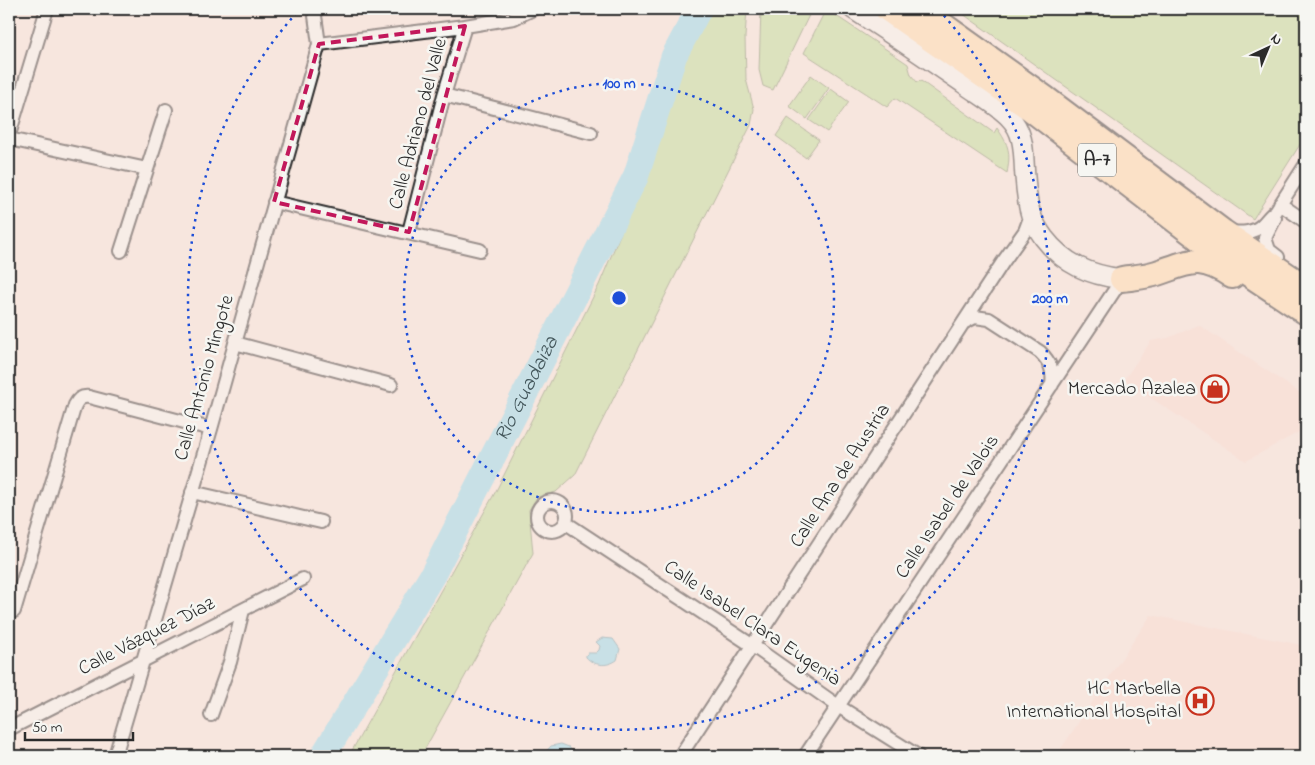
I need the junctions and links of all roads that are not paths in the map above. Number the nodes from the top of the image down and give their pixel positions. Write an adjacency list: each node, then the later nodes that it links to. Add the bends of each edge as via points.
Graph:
1 (47, 9): 12 (street)
2 (314, 9): 8 (street, Calle Antonio Mingote)
3 (533, 9): 7 (street, via 514,18)
4 (853, 9): 17 (street, via 1009,117 1019,132 1024,149 1024,176)
5 (887, 9): 26 (highway, A-7, via 1031,109 1222,256)
6 (920, 9): 20 (highway, A-7)
7 (465, 26): 8 (street); 9 (street, Calle Adriano del Valle)
8 (319, 44): 15 (street, Calle Antonio Mingote)
9 (444, 95): 11 (street); 19 (street, Calle Adriano del Valle)
10 (166, 110): 14 (street)
11 (591, 133)
12 (9, 137): 14 (street)
13 (1306, 164): 16 (street)
14 (147, 169): 22 (street)
15 (274, 202): 19 (street); 28 (street, Calle Antonio Mingote)
16 (1278, 208): 18 (street); 20 (street, via 1251,232); 23 (street, via 1265,238 1268,250)
17 (1031, 215): 24 (street, via 1046,240 1070,263 1096,275); 27 (street, Calle Ana de Austria, via 1025,231)
18 (1306, 222)
19 (409, 232): 21 (street)
20 (1223, 232): 25 (highway, A-7)
21 (480, 250)
22 (122, 252)
23 (1306, 276)
24 (1122, 279): 26 (highway, via 1198,261 1226,272 1276,305); 29 (street, Calle Isabel de Valois)
25 (1306, 288)
26 (1306, 313)
27 (963, 323): 29 (street, via 975,317 989,319 1040,352 1051,366); 38 (street, Calle Ana de Austria)
28 (235, 343): 30 (street); 31 (street, Calle Antonio Mingote)
29 (1052, 384): 40 (street, Calle Isabel de Valois)
30 (391, 385)
31 (211, 429): 32 (street, Calle Antonio Mingote); 37 (street, via 89,397 79,399)
32 (192, 492): 33 (street); 39 (street, Calle Antonio Mingote)
33 (321, 522)
34 (566, 523): 38 (street, Calle Isabel Clara Eugenia)
35 (303, 579): 36 (street, Calle Vázquez Díaz)
36 (243, 610): 39 (street, Calle Vázquez Díaz); 41 (street, via 230,662)
37 (14, 611)
38 (753, 646): 40 (street, Calle Isabel Clara Eugenia); 44 (street, Calle Ana de Austria)
39 (145, 659): 42 (street, Calle Vázquez Díaz); 43 (street, Calle Antonio Mingote)
40 (838, 706): 45 (street, Calle Isabel de Valois); 46 (street, Calle Isabel Clara Eugenia)
41 (211, 715)
42 (9, 729)
43 (116, 756)
44 (680, 756)
45 (805, 756)
46 (918, 756)

